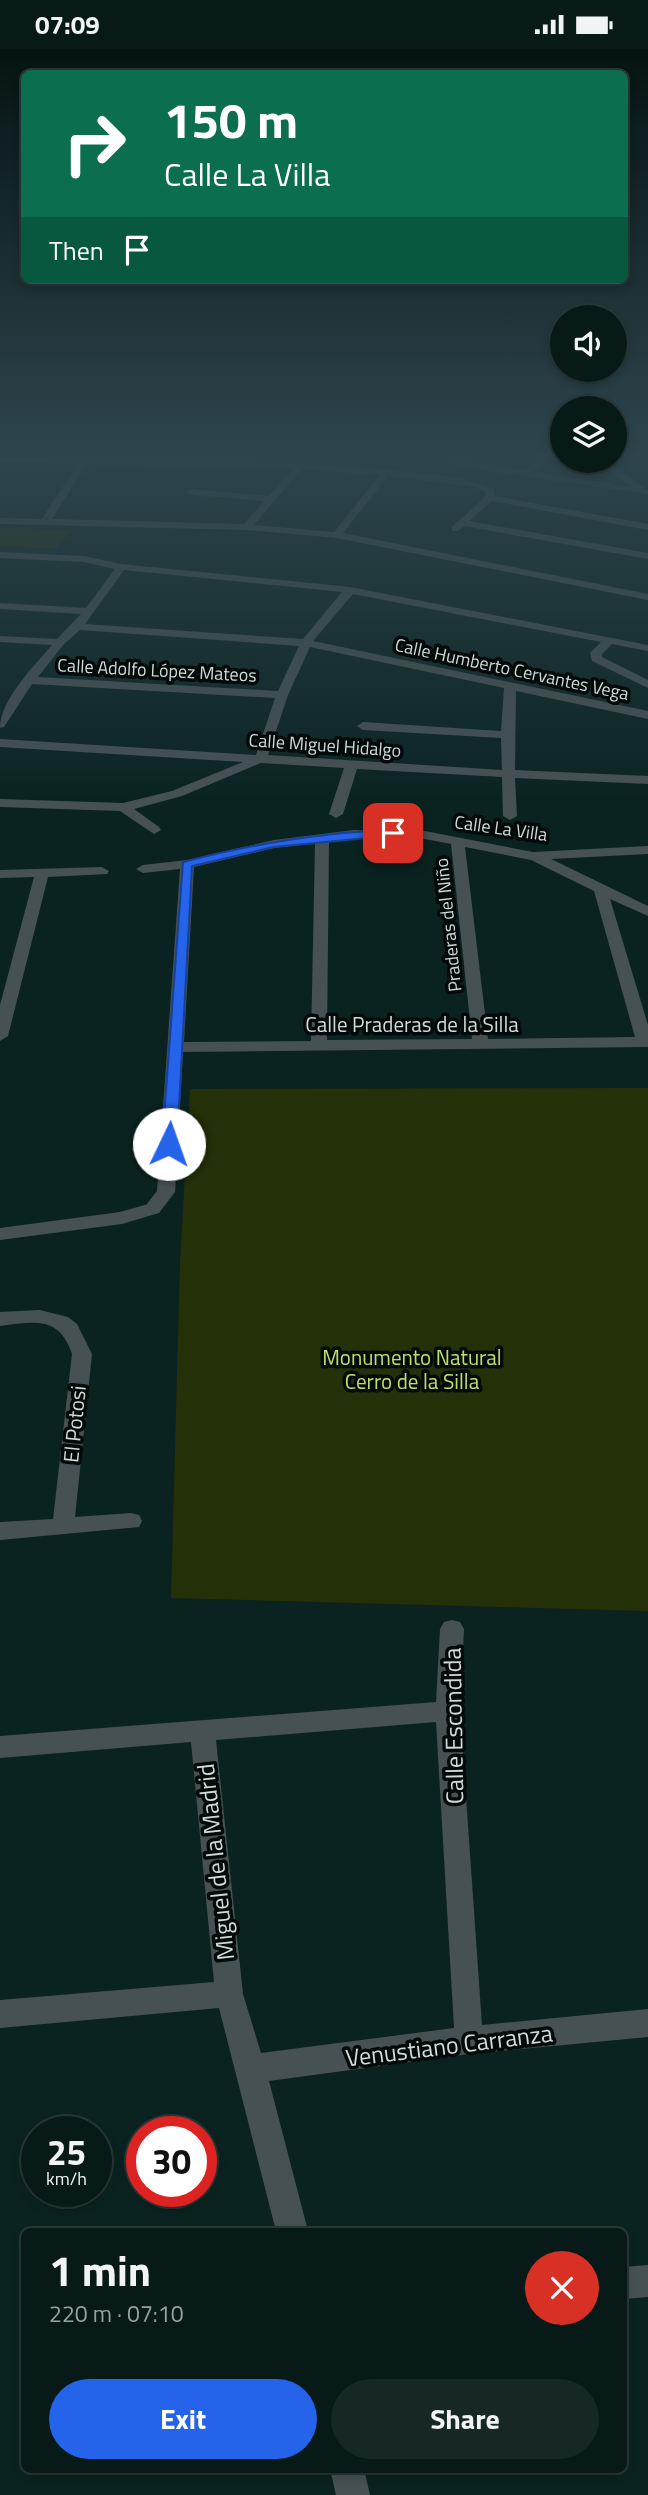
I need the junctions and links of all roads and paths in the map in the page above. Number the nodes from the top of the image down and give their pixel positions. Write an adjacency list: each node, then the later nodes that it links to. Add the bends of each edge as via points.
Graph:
1 (118, 571): 7 (street)
2 (162, 571): 4 (street)
3 (518, 571): 5 (street)
4 (350, 590): 10 (street); 12 (street)
5 (648, 597)
6 (0, 606): 7 (street)
7 (87, 611): 8 (street)
8 (77, 627): 11 (street); 12 (street, Calle Humberto Cervantes Vega)
9 (0, 639): 11 (street)
10 (610, 640): 13 (street); 15 (street, via 596,653 596,659)
11 (60, 642): 14 (street)
12 (306, 643): 16 (street, Calle Humberto Cervantes Vega); 17 (street)
13 (648, 648)
14 (29, 680): 17 (street, Calle Adolfo López Mateos); 19 (street)
15 (648, 684)
16 (510, 686): 18 (street, Calle Humberto Cervantes Vega); 21 (street)
17 (282, 695): 23 (street)
18 (648, 715)
19 (0, 723)
20 (363, 726): 21 (street)
21 (507, 734): 25 (street)
22 (0, 743): 23 (street, Calle Miguel Hidalgo)
23 (261, 758): 24 (street, Calle Miguel Hidalgo); 28 (street, via 188,792)
24 (352, 764): 25 (street, Calle Miguel Hidalgo); 29 (street)
25 (510, 774): 26 (street, Calle Miguel Hidalgo); 30 (street)
26 (648, 780)
27 (0, 803): 28 (street)
28 (123, 807): 31 (street)
29 (336, 814)
30 (510, 816)
31 (153, 830)
32 (321, 838): 33 (street, Calle La Villa, via 393,833); 36 (street, Calle La Villa); 45 (street)
33 (458, 843): 35 (street, Calle La Villa); 46 (street, Praderas del Niño)
34 (648, 850): 35 (street, Calle La Villa)
35 (533, 856): 41 (street)
36 (187, 864): 37 (street, Calle La Villa); 47 (street)
37 (143, 869)
38 (102, 871): 39 (street)
39 (42, 873): 40 (street); 43 (street)
40 (0, 874)
41 (600, 888): 42 (street); 44 (street)
42 (648, 912)
43 (0, 1036)
44 (647, 1042): 46 (street, Calle Praderas de la Silla)
45 (319, 1045): 46 (street, Calle Praderas de la Silla); 47 (street, Calle Praderas de la Silla)
46 (481, 1045)
47 (175, 1047): 48 (street, via 166,1192 152,1209 122,1218)
48 (0, 1234)
49 (0, 1319): 51 (street, El Potosi, via 52,1318 78,1338 82,1354)
50 (131, 1521): 51 (street)
51 (63, 1526): 52 (street)
52 (0, 1531)
53 (452, 1629): 54 (street, Calle Escondida)
54 (448, 1711): 55 (street); 60 (street, Calle Escondida)
55 (202, 1729): 56 (street); 57 (street, Miguel de la Madrid)
56 (0, 1747)
57 (229, 1994): 58 (street); 61 (street, Miguel de la Madrid)
58 (0, 2014)
59 (648, 2023): 60 (street, Venustiano Carranza)
60 (469, 2040): 61 (street, Venustiano Carranza)
61 (251, 2069): 62 (street, Miguel de la Madrid)
62 (291, 2228)
63 (648, 2281): 64 (street)
64 (627, 2283)
65 (348, 2473): 66 (street)
66 (353, 2495)

